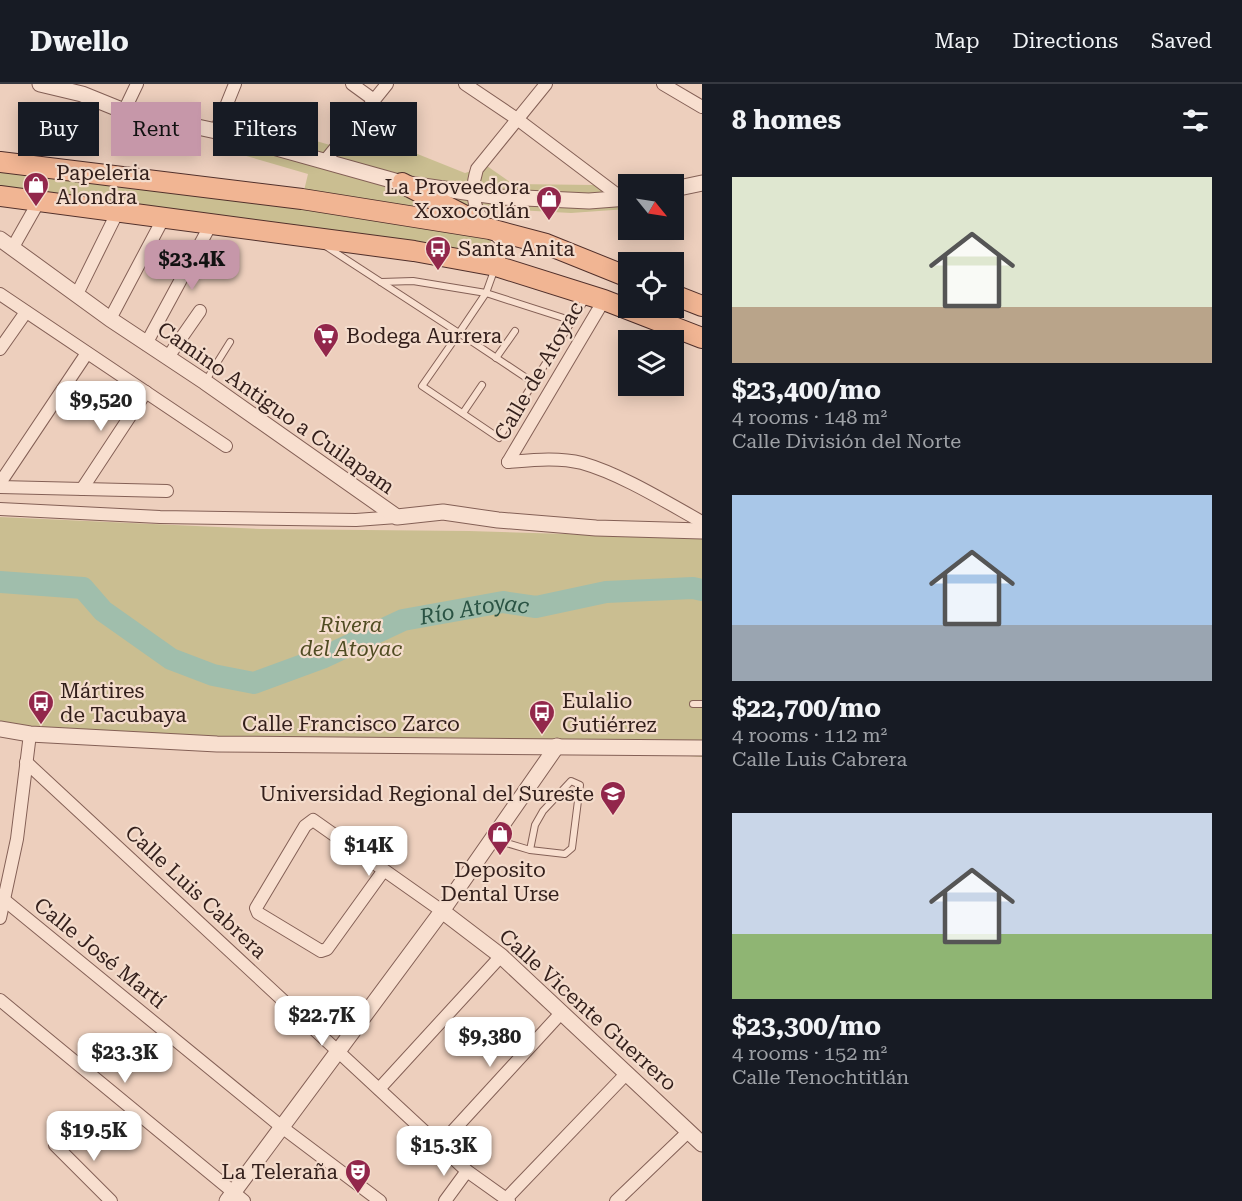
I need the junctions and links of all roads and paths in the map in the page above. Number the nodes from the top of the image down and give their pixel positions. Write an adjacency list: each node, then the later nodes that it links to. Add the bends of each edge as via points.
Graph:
1 (40, 84): 9 (street)
2 (137, 84): 11 (street)
3 (352, 84): 10 (street)
4 (387, 84): 10 (street)
5 (465, 84): 15 (street)
6 (546, 84): 15 (street)
7 (663, 84): 14 (street)
8 (233, 85): 12 (street)
9 (83, 89): 13 (street)
10 (374, 100): 17 (street)
11 (128, 102)
12 (227, 102)
13 (111, 104)
14 (702, 107)
15 (517, 119): 22 (street, via 477,169); 23 (street)
16 (310, 156): 17 (street)
17 (325, 160): 19 (street)
18 (0, 162): 30 (main road, via 281,197)
19 (402, 183): 22 (street); 30 (main road)
20 (702, 183): 21 (street)
21 (684, 187)
22 (473, 193): 25 (street); 30 (street, via 475,208)
23 (618, 193)
24 (0, 196): 26 (main road)
25 (618, 199)
26 (39, 201): 27 (main road); 32 (street)
27 (117, 213): 28 (main road); 38 (street)
28 (163, 219): 29 (main road); 44 (street)
29 (211, 224): 31 (main road); 50 (street)
30 (490, 229): 33 (street, via 503,246); 34 (main road, via 546,244)
31 (311, 237): 33 (main road); 35 (lane)
32 (7, 243): 38 (street, Camino Antiguo a Cuilapam)
33 (496, 266): 36 (lane); 39 (main road)
34 (618, 273)
35 (381, 282): 36 (lane, via 413,281); 47 (lane)
36 (486, 292): 45 (lane); 47 (lane)
37 (0, 294): 43 (street)
38 (77, 294): 44 (street, Camino Antiguo a Cuilapam)
39 (596, 298): 45 (lane); 48 (main road); 66 (street, Calle de Atoyac, via 508,462 580,463 606,472)
40 (684, 299): 41 (main road)
41 (702, 306)
42 (200, 311): 53 (street)
43 (26, 312): 51 (street); 52 (street)
44 (110, 319): 50 (street, Camino Antiguo a Cuilapam)
45 (573, 321): 56 (lane)
46 (515, 331): 54 (lane)
47 (459, 333): 54 (lane); 59 (lane, via 422,386)
48 (702, 338)
49 (230, 342): 55 (lane)
50 (146, 344): 53 (street, Camino Antiguo a Cuilapam)
51 (0, 349)
52 (87, 353): 58 (street); 61 (street)
53 (168, 357): 55 (street, Camino Antiguo a Cuilapam)
54 (496, 358): 56 (lane)
55 (205, 382): 65 (street, Camino Antiguo a Cuilapam)
56 (534, 383): 59 (lane, via 499,438)
57 (482, 385): 59 (lane)
58 (146, 392): 60 (street); 62 (street)
59 (463, 413)
60 (226, 446)
61 (0, 485): 62 (street)
62 (82, 489): 63 (street)
63 (167, 491)
64 (0, 509): 65 (street, via 160,517)
65 (397, 517): 67 (street, Camino Antiguo a Cuilapam, via 443,512 585,527)
66 (702, 522)
67 (702, 531)
68 (693, 704): 69 (lane)
69 (702, 704)
70 (0, 729): 71 (street, Calle Francisco Zarco)
71 (30, 734): 72 (street, Calle Francisco Zarco, via 217,744); 74 (street)
72 (557, 746): 73 (street, Calle Francisco Zarco); 75 (street)
73 (702, 748)
74 (26, 762): 78 (street, via 17,839); 85 (street, Calle Luis Cabrera)
75 (492, 838): 76 (lane); 80 (street)
76 (530, 850): 76 (lane, via 565,854 572,848 580,784 571,781 543,811 535,825)
77 (384, 870): 77 (street, via 327,949 321,951 258,913 256,908 305,826 313,820); 80 (street)
78 (3, 884): 79 (street)
79 (3, 899): 81 (street); 88 (street, Calle José Martí)
80 (442, 911): 82 (street, Calle Vicente Guerrero); 85 (street)
81 (0, 918)
82 (501, 956): 84 (street, Calle Vicente Guerrero); 87 (street)
83 (0, 1000): 94 (street)
84 (562, 1011): 86 (street, Calle Vicente Guerrero); 92 (street)
85 (339, 1051): 87 (street, Calle Luis Cabrera); 88 (street)
86 (627, 1073): 89 (street, Calle Vicente Guerrero); 95 (street)
87 (379, 1089): 92 (street, Calle Luis Cabrera)
88 (283, 1128): 94 (street); 97 (street, Calle José Martí)
89 (688, 1132): 90 (street, Calle Vicente Guerrero); 99 (street)
90 (702, 1144)
91 (55, 1145): 96 (street)
92 (440, 1145): 93 (street, Calle Luis Cabrera)
93 (468, 1171): 95 (street, Calle Luis Cabrera); 98 (street)
94 (234, 1198)
95 (508, 1200)
96 (111, 1201)
97 (380, 1201)
98 (445, 1201)
99 (616, 1201)

